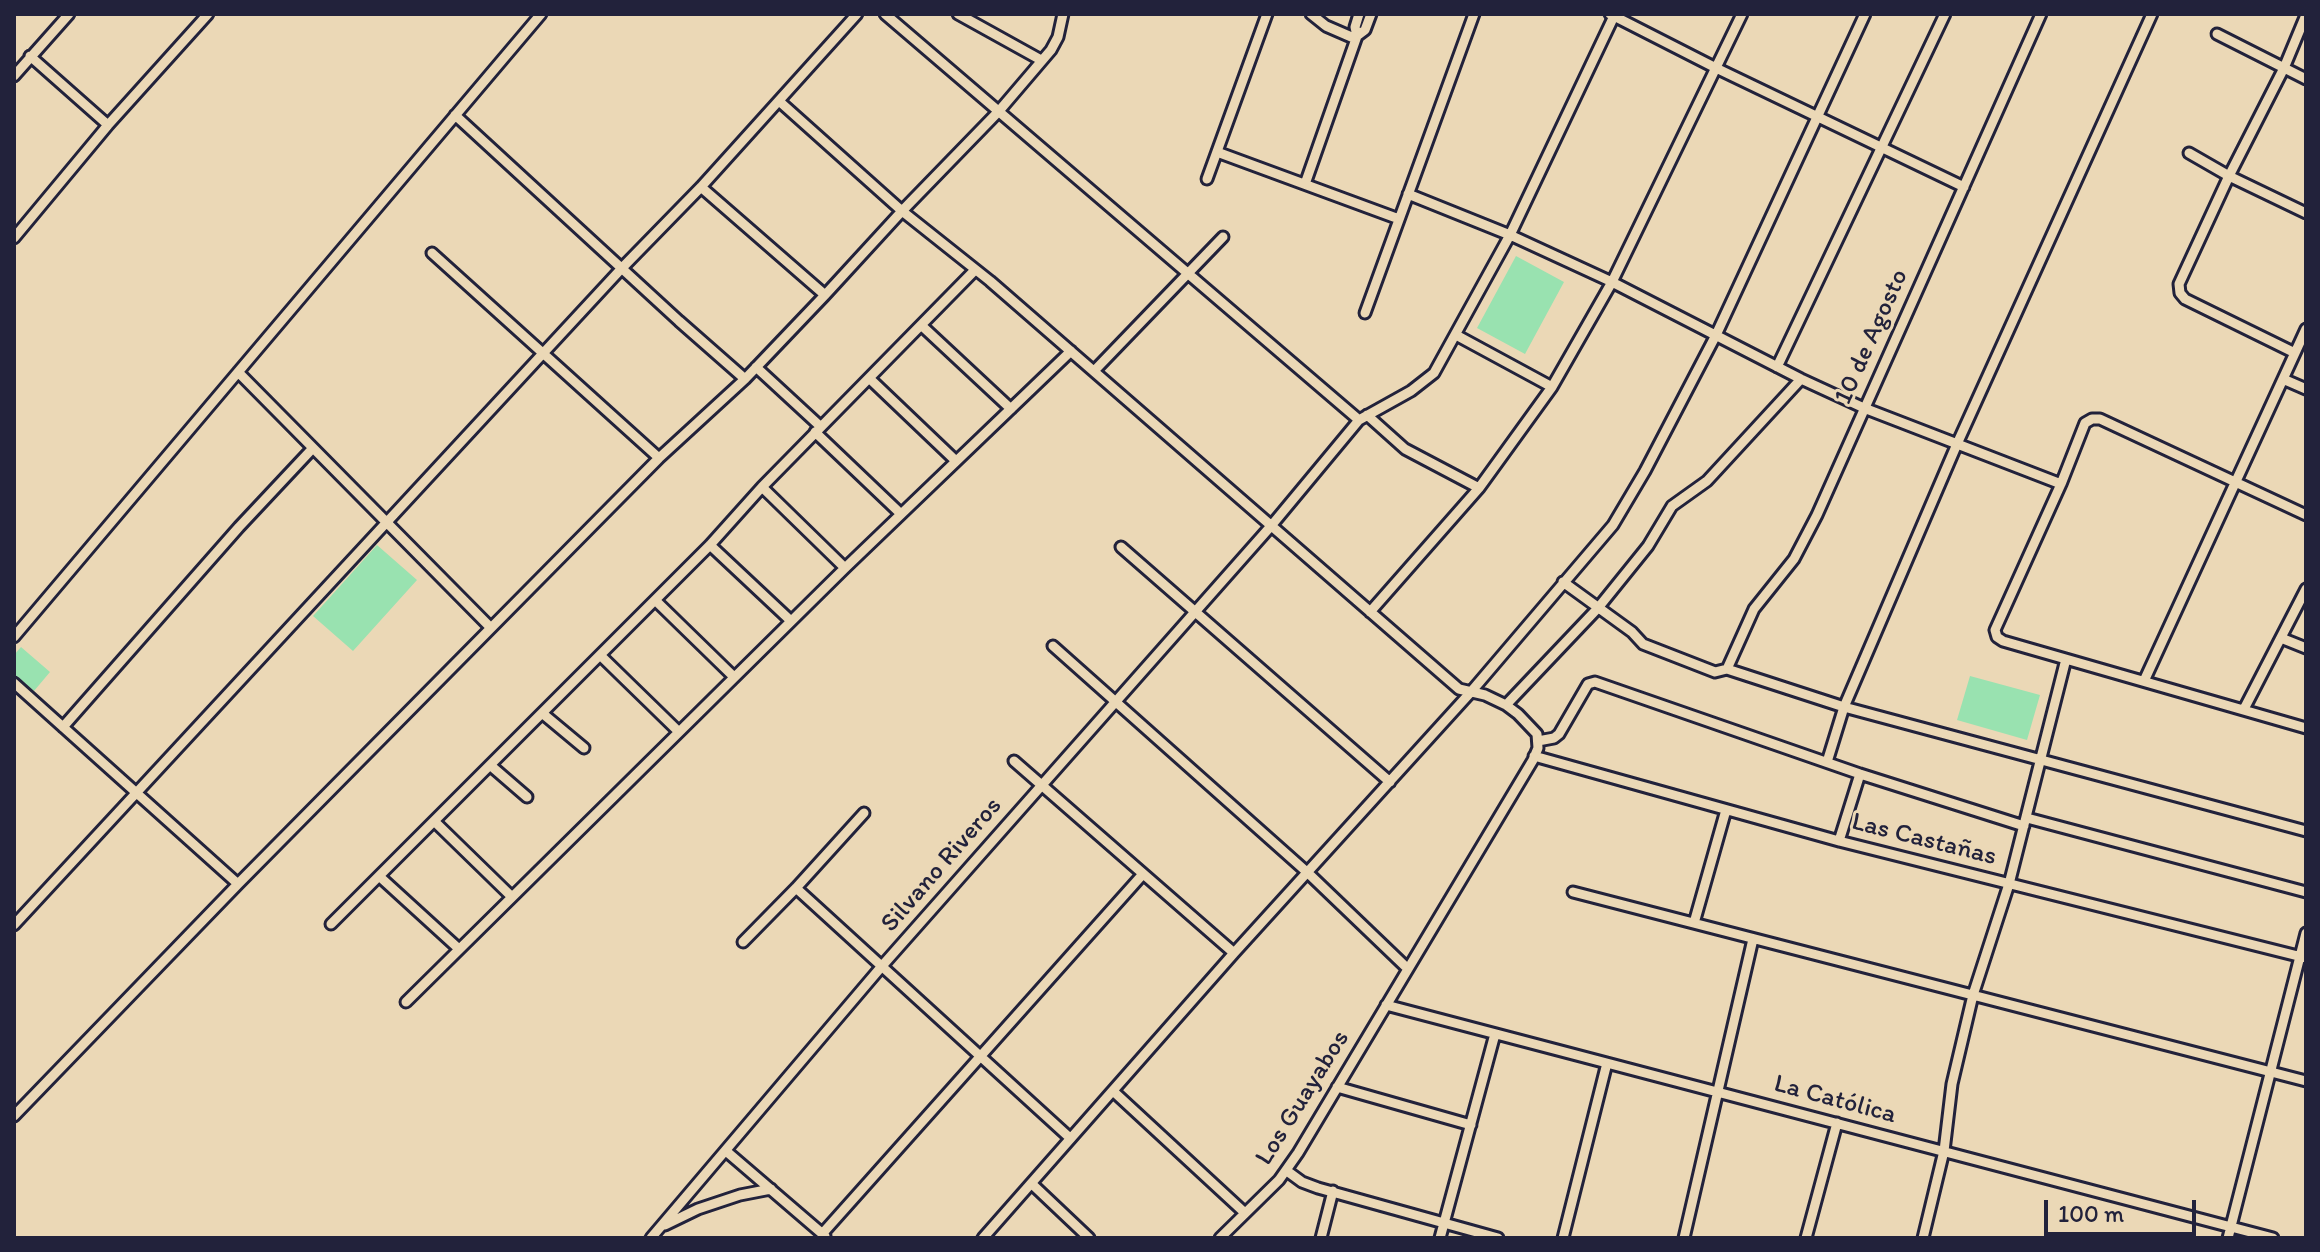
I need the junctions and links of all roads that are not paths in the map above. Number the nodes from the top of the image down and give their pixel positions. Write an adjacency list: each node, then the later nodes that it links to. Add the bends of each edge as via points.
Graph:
1 (69, 14): 22 (street)
2 (208, 14): 32 (street)
3 (541, 14): 30 (street)
4 (885, 14): 29 (street)
5 (958, 14): 23 (street)
6 (1063, 14): 23 (street, via 1058,37)
7 (1267, 14): 34 (street)
8 (1311, 14): 21 (street)
9 (1359, 14): 21 (street)
10 (1371, 14): 21 (street)
11 (1474, 14): 41 (street)
12 (1742, 14): 24 (street)
13 (1865, 14): 31 (street)
14 (1945, 14): 33 (street)
15 (2041, 14): 40 (street, 10 de Agosto)
16 (2152, 14): 76 (street)
17 (855, 15): 28 (street)
18 (1613, 15): 24 (street); 45 (street)
19 (2306, 15): 25 (street)
20 (2217, 34): 25 (street)
21 (1356, 37): 38 (street)
22 (30, 56): 26 (street); 32 (street)
23 (1041, 60): 29 (street)
24 (1716, 68): 31 (street); 52 (street)
25 (2284, 68): 27 (street); 36 (street)
26 (14, 76)
27 (2306, 79)
28 (779, 101): 39 (street); 42 (street)
29 (999, 111): 42 (street); 51 (street)
30 (455, 115): 49 (street); 65 (street)
31 (1818, 117): 33 (street); 58 (street)
32 (108, 125): 47 (street)
33 (1883, 147): 40 (street); 63 (street)
34 (1217, 152): 37 (street); 38 (street)
35 (2189, 153): 36 (street)
36 (2229, 176): 43 (street); 60 (street, via 2179,284 2180,293)
37 (1207, 179)
38 (1305, 184): 44 (street)
39 (701, 187): 49 (street); 53 (street)
40 (1964, 187): 72 (street, 10 de Agosto)
41 (1408, 194): 44 (street); 45 (street)
42 (902, 211): 50 (street); 53 (street)
43 (2306, 213)
44 (1399, 219): 54 (street)
45 (1510, 235): 52 (street); 57 (street)
46 (1223, 237): 51 (street)
47 (14, 238)
48 (432, 253): 61 (street)
49 (622, 268): 61 (street); 67 (street)
50 (975, 270): 55 (street); 59 (street)
51 (1187, 273): 64 (street); 74 (street)
52 (1612, 282): 58 (street); 70 (street)
53 (825, 295): 62 (street)
54 (1365, 313)
55 (921, 325): 66 (street); 73 (street)
56 (2306, 329): 60 (street)
57 (1456, 335): 70 (street); 74 (street, via 1434,373)
58 (1716, 335): 63 (street); 91 (street, via 1625,506)
59 (1071, 351): 64 (street); 73 (street)
60 (2295, 353): 69 (street)
61 (542, 354): 78 (street); 86 (street)
62 (756, 367): 67 (street); 75 (street)
63 (1777, 367): 68 (street)
64 (1094, 371): 87 (street)
65 (238, 372): 77 (street); 99 (street)
66 (869, 378): 75 (street); 79 (street)
67 (745, 379): 78 (street)
68 (1801, 379): 72 (street); 94 (street, via 1707,481 1672,506 1648,546)
69 (2283, 379): 71 (street); 80 (street)
70 (1552, 387): 83 (street)
71 (2306, 389)
72 (1864, 408): 76 (street); 105 (street, 10 de Agosto, via 1807,537 1754,609)
73 (1011, 409): 79 (street)
74 (1363, 418): 83 (street, via 1405,449); 87 (street, Silvano Riveros)
75 (818, 429): 82 (street); 84 (street)
76 (1957, 444): 81 (street); 112 (street)
77 (313, 448): 86 (street); 115 (street)
78 (659, 458): 98 (street)
79 (956, 461): 84 (street)
80 (2235, 483): 81 (street, via 2092,419 2085,423); 85 (street); 107 (street)
81 (2061, 484): 104 (street, via 1995,630 2003,641)
82 (762, 487): 88 (street); 90 (street)
83 (1479, 488): 96 (street)
84 (901, 514): 90 (street)
85 (2306, 515)
86 (386, 522): 98 (street); 128 (street)
87 (1271, 526): 95 (street, Silvano Riveros); 96 (street)
88 (710, 545): 93 (street); 97 (street)
89 (1121, 547): 95 (street)
90 (845, 568): 97 (street)
91 (1563, 582): 94 (street); 109 (street)
92 (2306, 589): 100 (street)
93 (655, 600): 103 (street); 106 (street)
94 (1598, 608): 105 (street, via 1643,644 1715,672); 111 (street)
95 (1194, 611): 110 (street, Silvano Riveros); 126 (street)
96 (1370, 612): 109 (street)
97 (791, 621): 106 (street)
98 (491, 628): 139 (street)
99 (14, 637)
100 (2281, 638): 102 (street); 113 (street)
101 (1053, 646): 110 (street)
102 (2306, 648)
103 (600, 655): 114 (street); 117 (street)
104 (2066, 659): 107 (street); 121 (street)
105 (1727, 669): 112 (street)
106 (734, 677): 117 (street)
107 (2144, 681): 113 (street)
108 (14, 683): 115 (street)
109 (1470, 693): 111 (street); 126 (street)
110 (1115, 702): 127 (street, Silvano Riveros); 136 (street)
111 (1506, 705): 118 (street)
112 (1844, 707): 121 (street); 123 (street)
113 (2244, 709): 116 (street)
114 (542, 713): 119 (street); 124 (street)
115 (63, 727): 128 (street)
116 (2306, 728)
117 (679, 732): 144 (street)
118 (1538, 741): 120 (street, Los Guayabos); 123 (street, via 1559,734 1588,684 1595,682)
119 (584, 748)
120 (1534, 756): 130 (street, Las Castañas); 155 (street, Los Guayabos)
121 (2041, 759): 133 (street); 134 (street)
122 (1014, 761): 127 (street)
123 (1827, 762): 125 (street)
124 (490, 765): 129 (street); 132 (street)
125 (1860, 774): 133 (street); 135 (street)
126 (1390, 782): 136 (street)
127 (1041, 786): 137 (street); 154 (street, Silvano Riveros)
128 (137, 792): 139 (street); 147 (street)
129 (527, 797)
130 (1726, 810): 135 (street, Las Castañas); 145 (street)
131 (864, 813): 141 (street)
132 (434, 821): 138 (street); 144 (street)
133 (2025, 822): 140 (street); 143 (street)
134 (2306, 831)
135 (1839, 841): 140 (street, Las Castañas)
136 (1308, 873): 152 (street); 155 (street)
137 (1143, 874): 152 (street); 160 (street)
138 (379, 876): 146 (street); 151 (street)
139 (238, 884): 167 (street)
140 (2009, 884): 153 (street, Las Castañas); 156 (street)
141 (796, 888): 150 (street); 154 (street)
142 (1573, 892): 145 (street)
143 (2306, 892)
144 (512, 897): 151 (street)
145 (1694, 923): 149 (street)
146 (331, 924)
147 (14, 925)
148 (2306, 933): 153 (street)
149 (1753, 939): 156 (street); 166 (street)
150 (743, 942)
151 (459, 949): 157 (street)
152 (1234, 953): 165 (street)
153 (2303, 957): 162 (street)
154 (882, 966): 160 (street); 171 (street, Silvano Riveros)
155 (1407, 968): 158 (street, Los Guayabos)
156 (1973, 995): 162 (street); 172 (street, via 1952,1084)
157 (406, 1002)
158 (1386, 1005): 159 (street, La Católica); 164 (street, Los Guayabos)
159 (1495, 1034): 161 (street, La Católica); 169 (street)
160 (981, 1055): 170 (street); 181 (street)
161 (1607, 1063): 166 (street, La Católica); 189 (street)
162 (2270, 1072): 163 (street); 180 (street)
163 (2306, 1081)
164 (1337, 1087): 169 (street); 173 (street, Los Guayabos)
165 (1113, 1091): 170 (street); 177 (street)
166 (1718, 1092): 168 (street, La Católica); 190 (street)
167 (14, 1116)
168 (1837, 1123): 172 (street, La Católica); 191 (street)
169 (1471, 1125): 178 (street)
170 (1070, 1138): 174 (street)
171 (726, 1151): 175 (street); 179 (street, Silvano Riveros)
172 (1944, 1151): 180 (street, La Católica); 192 (street)
173 (1287, 1171): 176 (street, via 1302,1182); 177 (street, Los Guayabos)
174 (1032, 1184): 183 (street); 184 (street)
175 (771, 1189): 179 (street, via 698,1209); 181 (street)
176 (1333, 1191): 178 (street); 186 (street)
177 (1245, 1213): 185 (street, Los Guayabos)
178 (1444, 1223): 187 (street); 188 (street)
179 (660, 1227): 182 (street, Silvano Riveros)
180 (2230, 1227): 193 (street); 194 (street, La Católica)
181 (825, 1236)
182 (653, 1237)
183 (983, 1238)
184 (1089, 1238)
185 (1220, 1238)
186 (1321, 1238)
187 (1440, 1238)
188 (1498, 1238)
189 (1563, 1238)
190 (1684, 1238)
191 (1806, 1238)
192 (1923, 1238)
193 (2228, 1238)
194 (2273, 1238)

